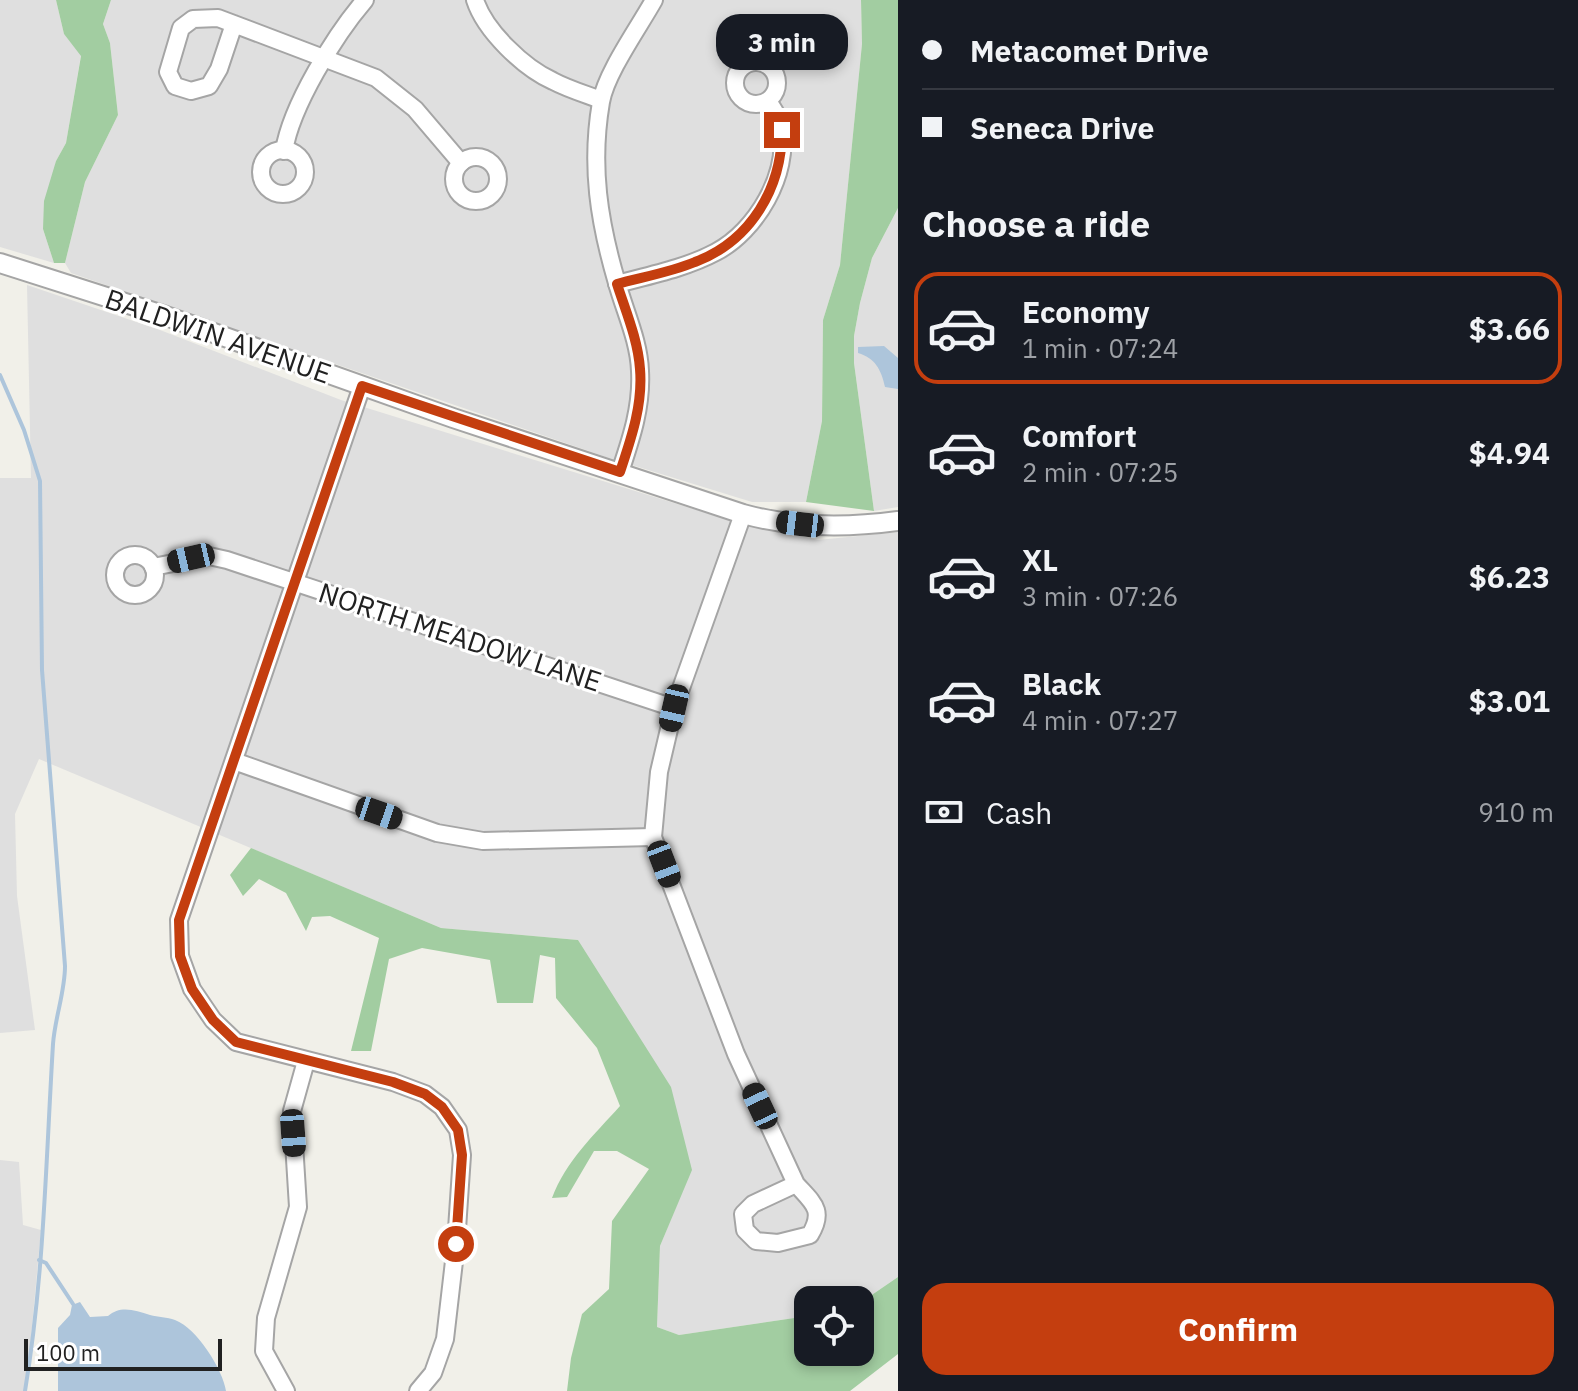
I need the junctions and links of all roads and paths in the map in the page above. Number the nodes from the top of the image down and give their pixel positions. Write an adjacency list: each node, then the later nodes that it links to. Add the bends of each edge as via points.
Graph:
1 (365, 0): 5 (street)
2 (475, 0): 6 (street, via 502,44 550,80)
3 (654, 0): 6 (street)
4 (234, 24): 4 (street, via 218,18 193,19 181,28 168,72 175,86 191,91 209,86); 5 (street)
5 (325, 57): 8 (street, via 288,129); 9 (street, via 376,78 415,109)
6 (601, 100): 11 (street, via 597,188)
7 (768, 101): 11 (street, via 778,116 782,148 770,193 741,235 696,262)
8 (284, 151)
9 (461, 163)
10 (0, 263): 12 (street, BALDWIN AVENUE)
11 (617, 284): 13 (street, via 640,369 635,426)
12 (362, 386): 13 (street, BALDWIN AVENUE); 17 (street)
13 (620, 472): 14 (street, BALDWIN AVENUE)
14 (743, 514): 15 (street, BALDWIN AVENUE, via 818,525); 18 (street)
15 (898, 521)
16 (153, 567): 17 (street, NORTH MEADOW LANE, via 209,556)
17 (295, 582): 18 (street, NORTH MEADOW LANE); 19 (street)
18 (674, 708): 20 (street, via 659,772)
19 (234, 761): 20 (street, via 452,836 533,842); 21 (street, via 179,920 180,956 199,999 236,1042)
20 (653, 837): 22 (street, via 736,1054)
21 (306, 1061): 23 (street, via 292,1111 298,1207 266,1318 264,1351); 24 (street, via 425,1094 458,1130 462,1155 445,1339 433,1373)
22 (796, 1184): 22 (street, via 743,1214 745,1230 756,1241 778,1243 810,1235 818,1222 817,1207)
23 (286, 1391)
24 (418, 1391)

